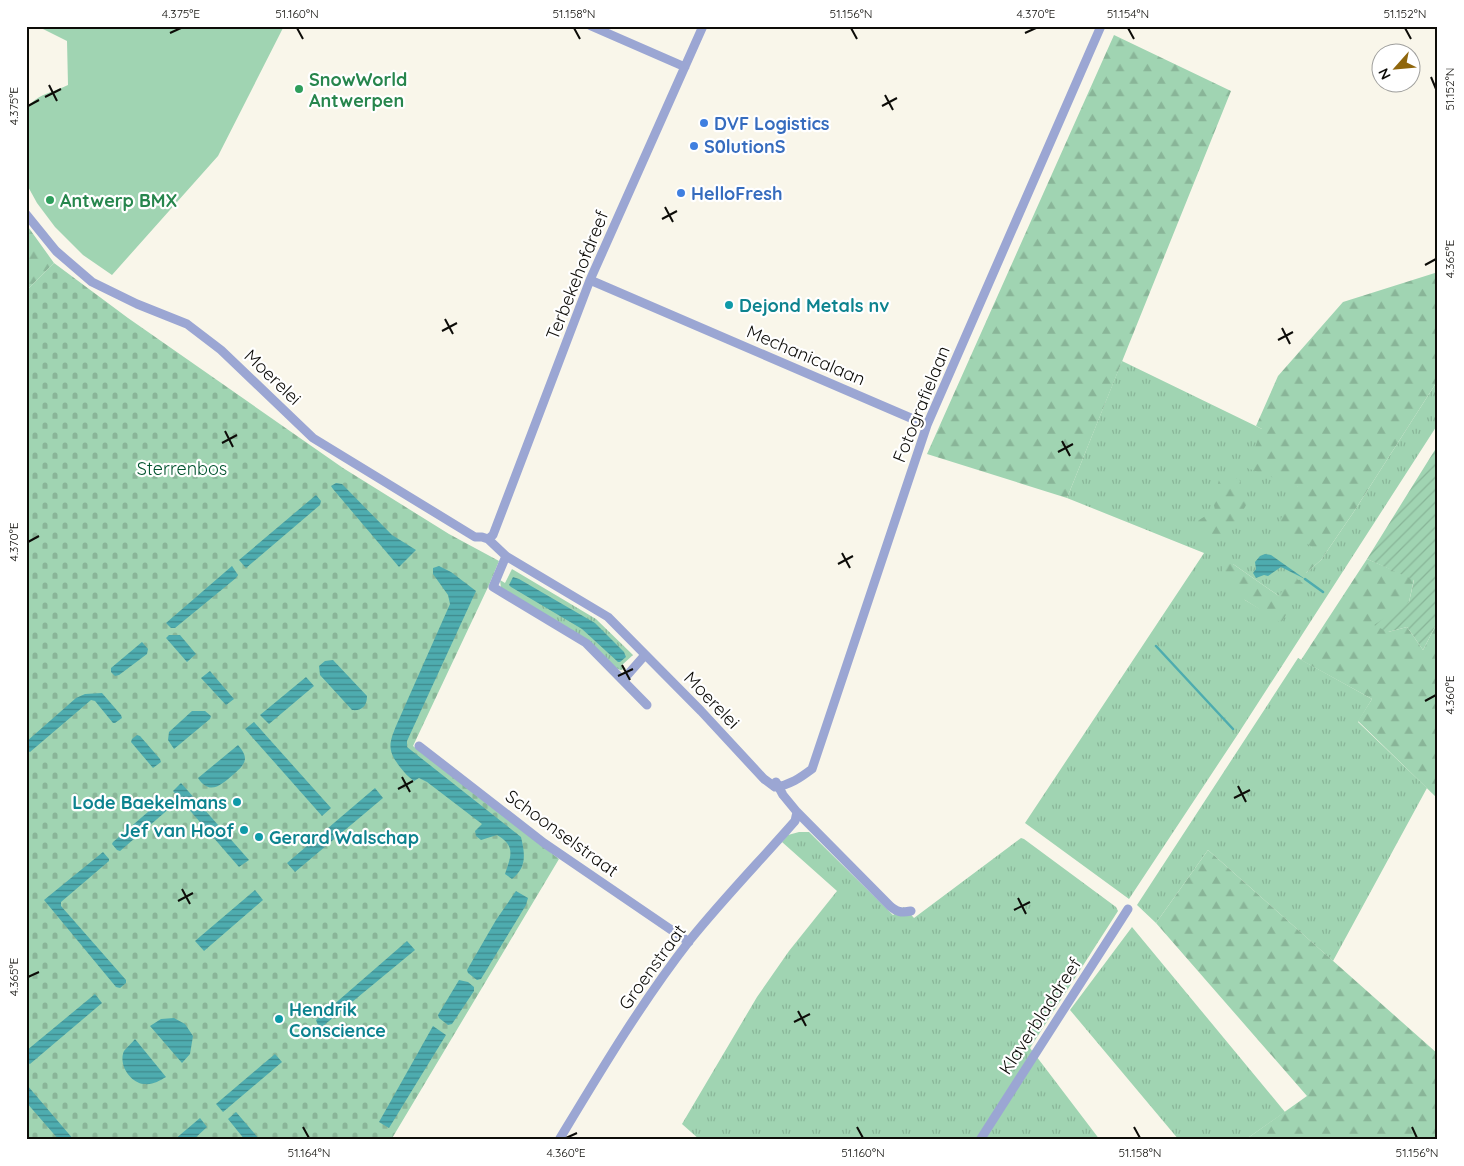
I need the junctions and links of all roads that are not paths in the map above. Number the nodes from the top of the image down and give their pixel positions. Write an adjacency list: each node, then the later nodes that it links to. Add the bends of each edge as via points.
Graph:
1 (591, 26): 4 (street)
2 (703, 26): 4 (street, Terbekehofdreef)
3 (1101, 26): 7 (street, Fotografielaan)
4 (685, 67): 6 (street, Terbekehofdreef)
5 (26, 214): 8 (street, Moerelei, via 56,250 92,282 187,324 221,350 313,438 475,537)
6 (590, 280): 7 (street, Mechanicalaan); 8 (street, Terbekehofdreef, via 493,535)
7 (927, 425): 14 (street, Fotografielaan, via 812,769 788,785)
8 (488, 539): 9 (street, Moerelei)
9 (506, 556): 10 (street, Moerelei, via 608,617); 11 (street, via 493,587 586,643)
10 (645, 655): 11 (street); 14 (street, Moerelei, via 769,784)
11 (623, 680): 12 (street)
12 (647, 706)
13 (419, 746): 18 (street, Schoonselstraat, via 544,843)
14 (780, 786): 15 (street, Moerelei)
15 (797, 812): 17 (street, Moerelei, via 896,911); 18 (street, Groenstraat, via 795,821)
16 (1128, 909): 20 (street, Klaverbladdreef)
17 (911, 911)
18 (689, 942): 19 (street, Groenstraat, via 604,1064)
19 (559, 1140)
20 (980, 1140)

